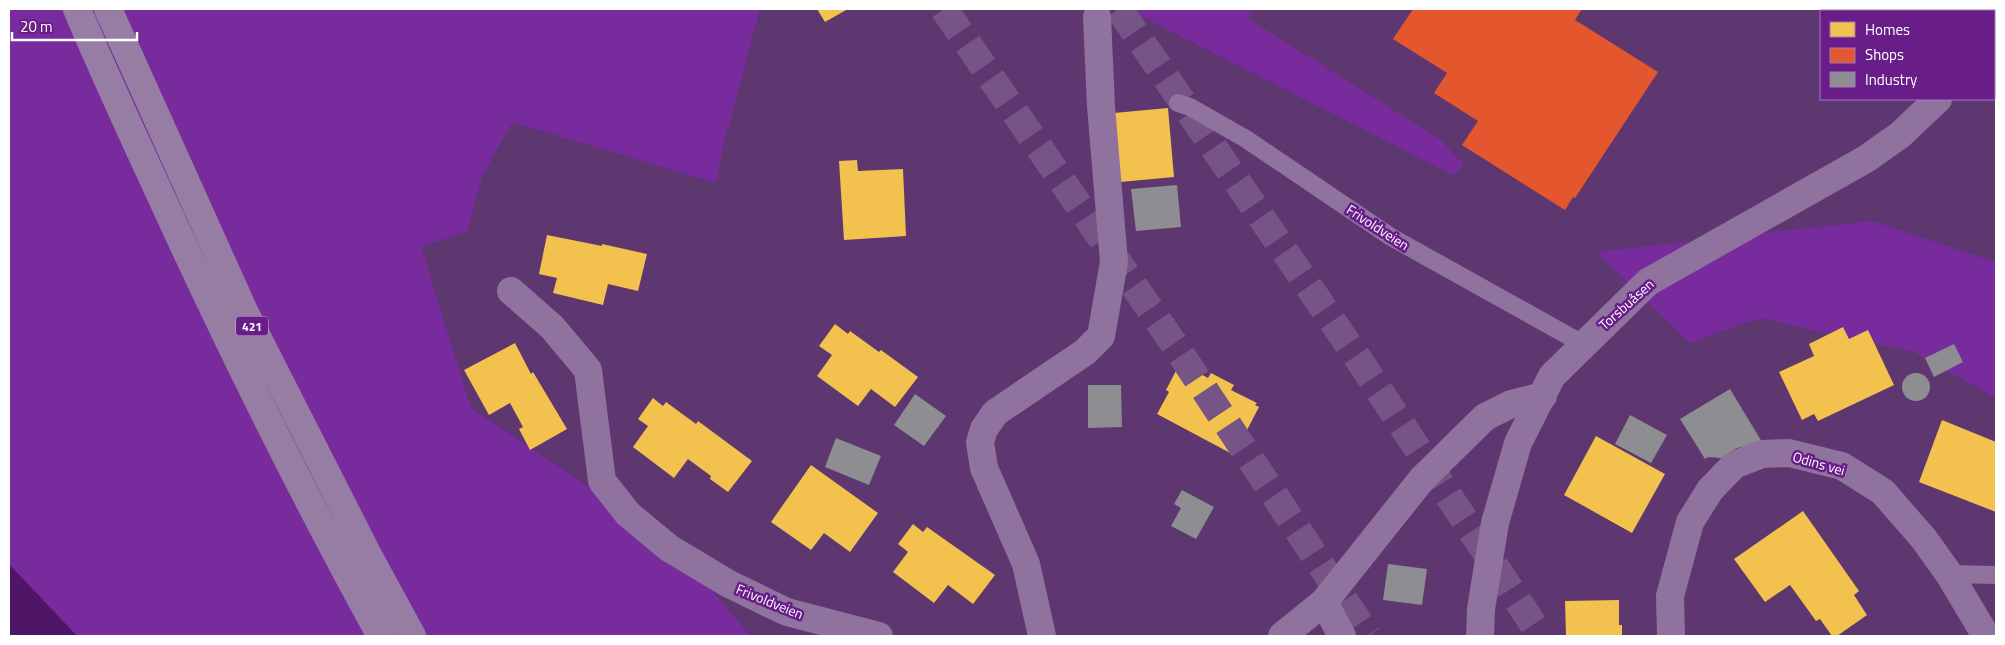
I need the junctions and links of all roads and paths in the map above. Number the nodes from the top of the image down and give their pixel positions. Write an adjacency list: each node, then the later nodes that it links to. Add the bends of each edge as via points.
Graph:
1 (77, 9): 12 (main road, 421, via 219,323)
2 (108, 9): 13 (main road, 421, via 244,311)
3 (1097, 17): 15 (street, via 1114,262 1101,336 1085,352 995,413 980,442 984,468 1026,564)
4 (1937, 100): 7 (street, Torsbuåsen, via 1900,135 1866,159 1648,282)
5 (1178, 103): 7 (lane, Frivoldveien, via 1246,139 1390,238)
6 (511, 291): 14 (street, Frivoldveien, via 552,326 588,370 602,481 628,514 669,548 729,584 787,612)
7 (1583, 344): 8 (street, Torsbuåsen, via 1552,376)
8 (1544, 396): 11 (street, via 1511,404 1484,417 1422,479); 18 (street, Torsbuåsen, via 1518,443 1495,523 1481,609)
9 (1949, 574): 10 (lane); 19 (street, Odins vei, via 1883,492 1842,466 1789,453 1762,454 1734,465 1710,490 1690,522 1670,596); 20 (street, Odins vei)
10 (1996, 575)
11 (1324, 602): 16 (street); 17 (street)
12 (380, 636)
13 (412, 636)
14 (879, 636)
15 (1042, 636)
16 (1282, 636)
17 (1342, 636)
18 (1480, 636)
19 (1671, 636)
20 (1986, 636)

